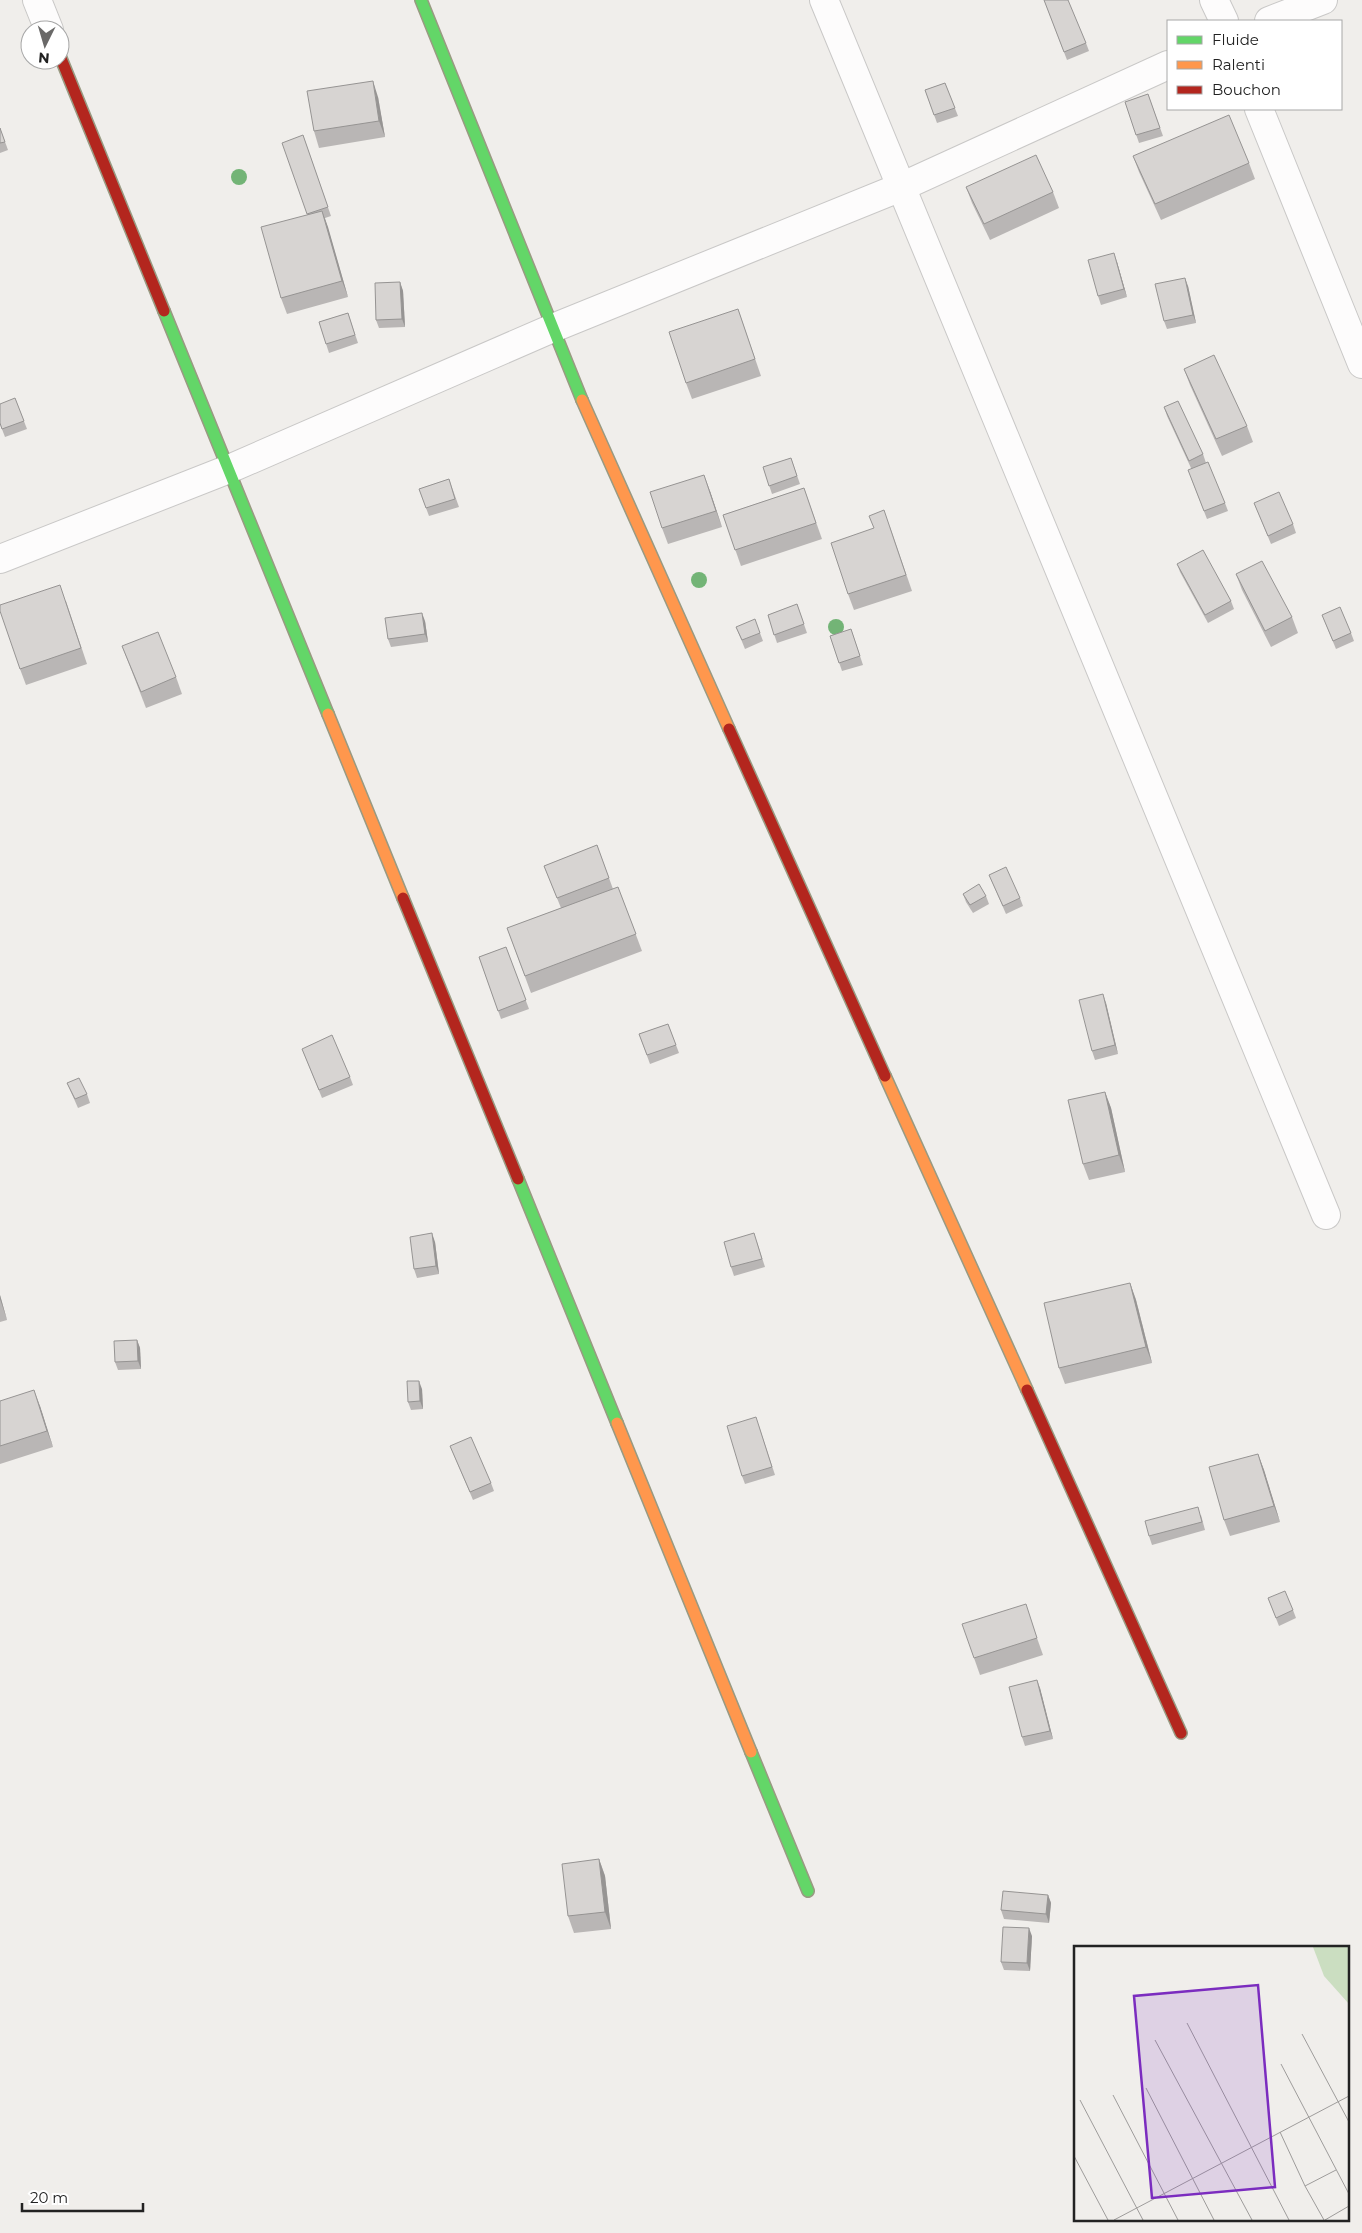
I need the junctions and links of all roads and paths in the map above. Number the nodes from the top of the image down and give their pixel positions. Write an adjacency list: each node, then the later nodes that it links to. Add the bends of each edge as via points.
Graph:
1 (37, 0): 6 (street)
2 (421, 0): 13 (street)
3 (824, 0): 12 (street)
4 (1214, 0): 7 (street)
5 (1323, 0): 8 (street)
6 (45, 20)
7 (1224, 20)
8 (1272, 20)
9 (1167, 65): 12 (street)
10 (66, 70): 15 (street)
11 (1259, 110): 14 (street)
12 (901, 187): 13 (street); 17 (street)
13 (553, 328): 15 (street); 18 (street, via 594,430)
14 (1362, 364)
15 (229, 469): 16 (street); 19 (street)
16 (0, 559)
17 (1326, 1215)
18 (1181, 1733)
19 (808, 1891)

